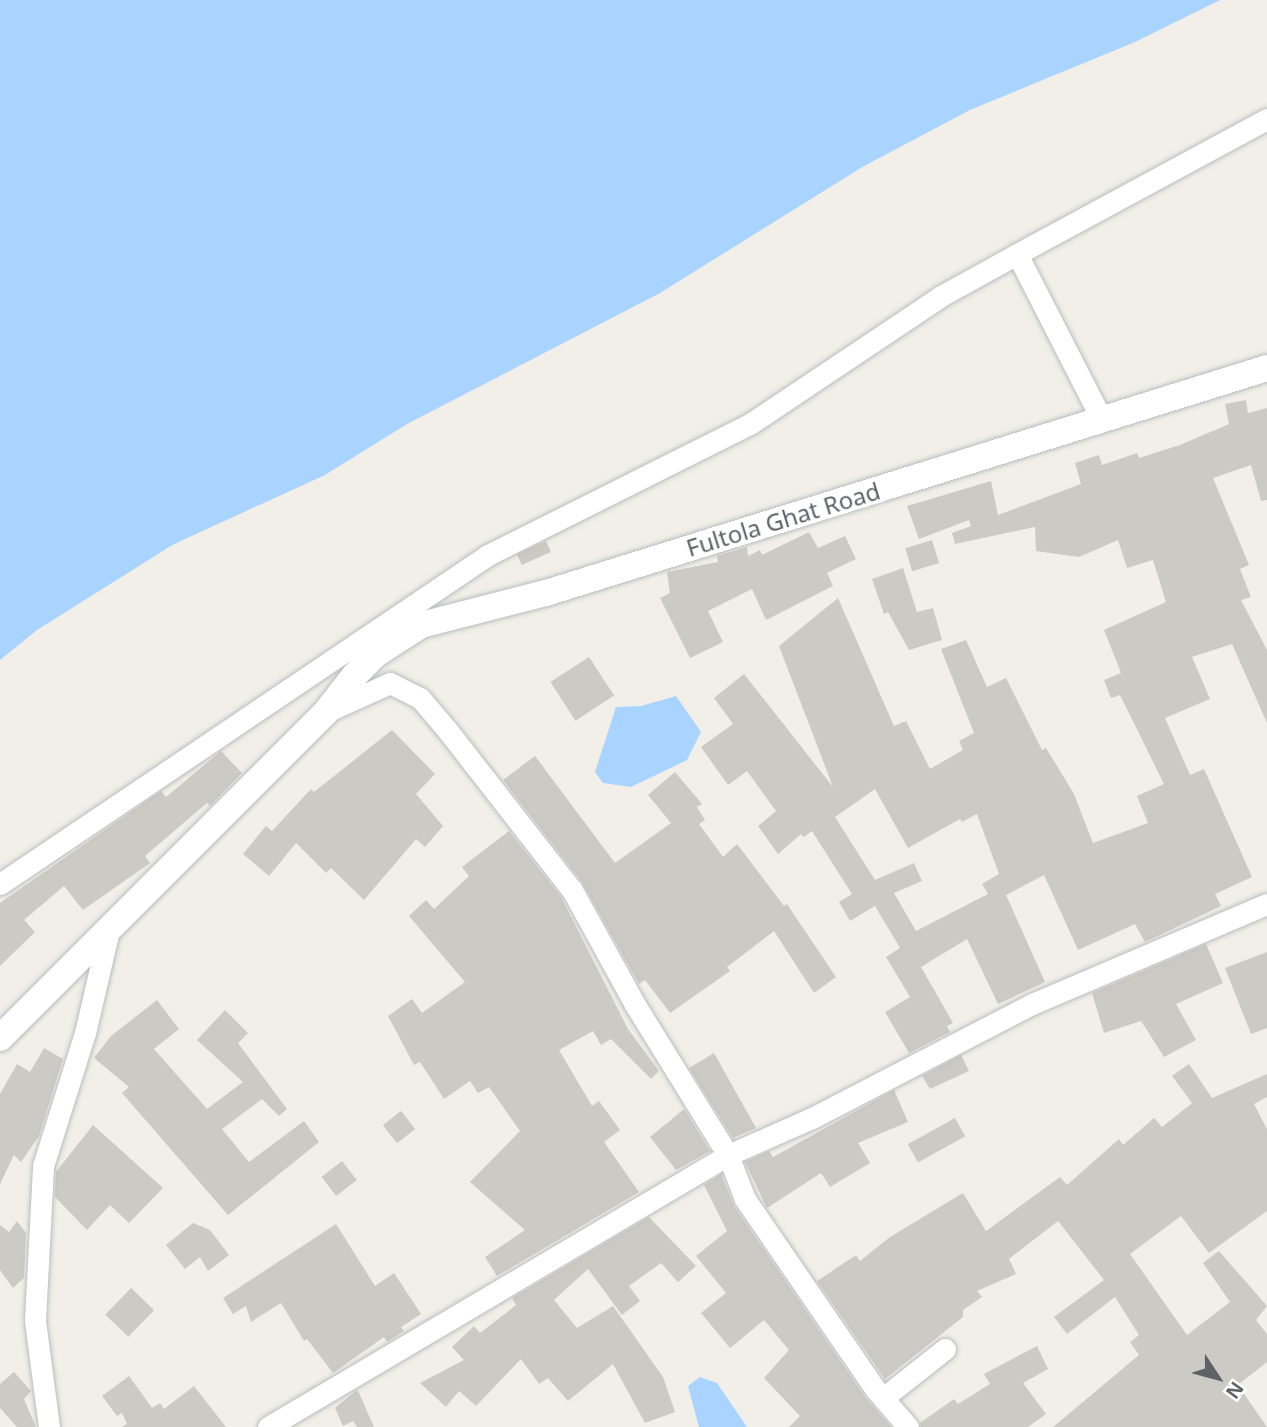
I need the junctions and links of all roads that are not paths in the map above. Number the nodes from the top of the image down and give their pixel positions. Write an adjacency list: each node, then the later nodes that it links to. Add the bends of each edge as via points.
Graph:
1 (1267, 119): 2 (street)
2 (1017, 254): 4 (street); 6 (street, via 941,296 750,424 488,555)
3 (1267, 368): 4 (street, Fultola Ghat Road)
4 (1102, 420): 5 (street, Fultola Ghat Road, via 546,593 421,625 376,654)
5 (326, 712): 8 (street, Fultola Ghat Road); 10 (street, via 390,683 426,705 572,890 634,1003)
6 (0, 884)
7 (1267, 905): 10 (street, via 1032,1004 812,1118)
8 (109, 930): 9 (street, Fultola Ghat Road); 13 (street, via 85,1033 43,1166 35,1320)
9 (0, 1038)
10 (728, 1155): 12 (street, via 745,1199); 14 (street)
11 (945, 1349): 12 (street)
12 (883, 1398): 15 (street)
13 (49, 1427)
14 (268, 1427)
15 (908, 1427)

